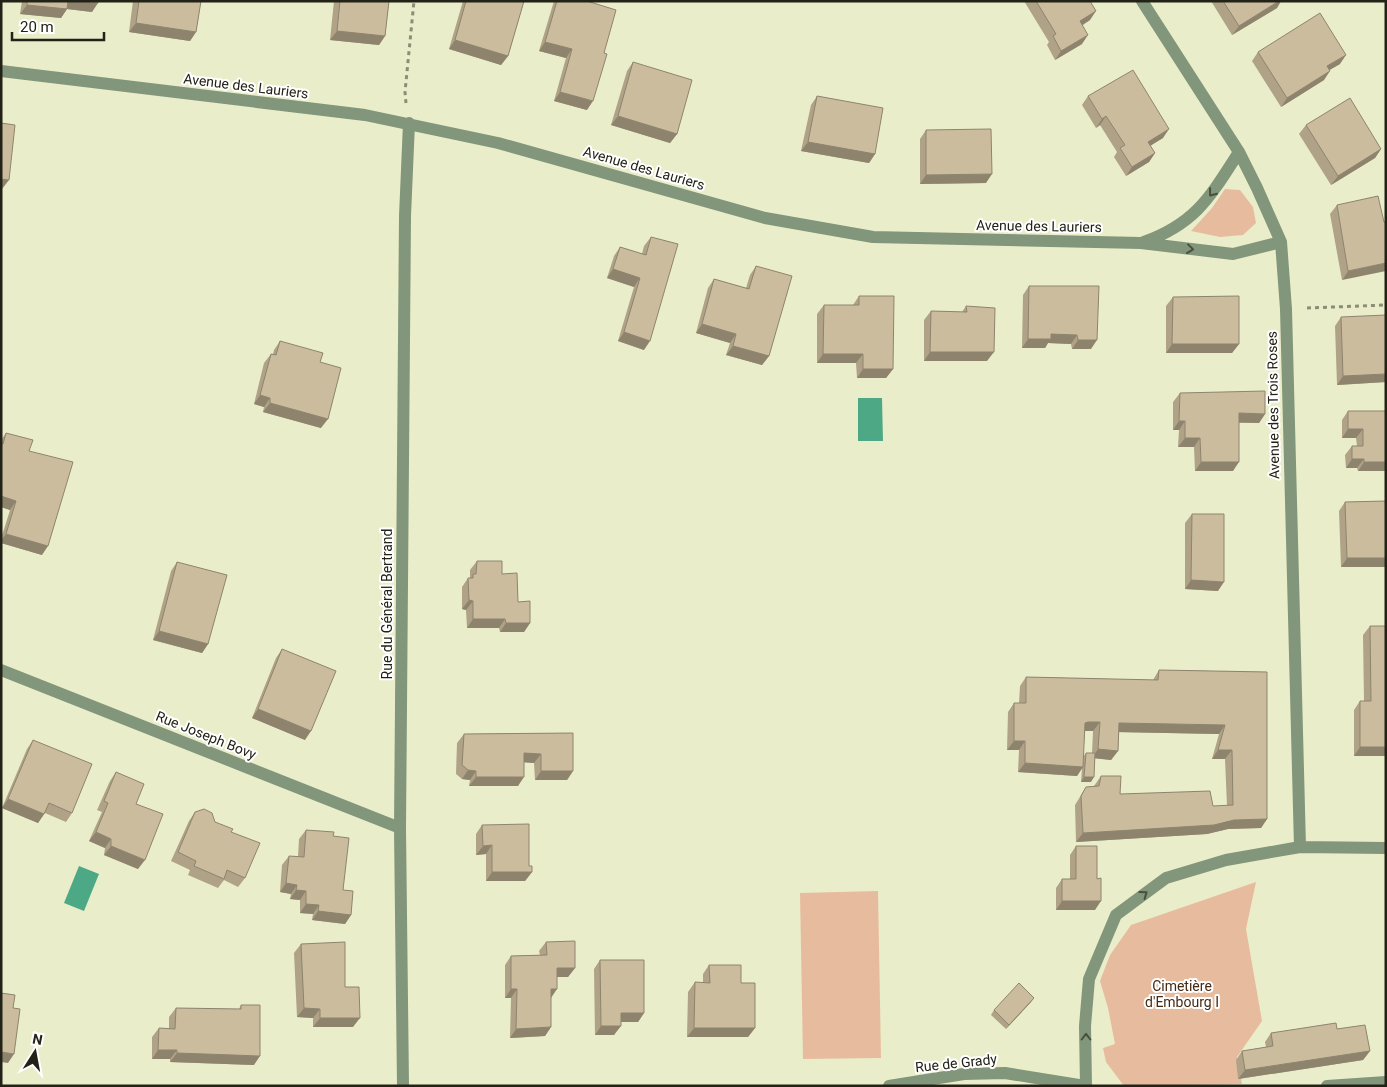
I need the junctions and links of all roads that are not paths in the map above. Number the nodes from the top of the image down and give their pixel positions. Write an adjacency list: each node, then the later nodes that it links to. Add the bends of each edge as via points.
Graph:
1 (1142, 1): 4 (street, Avenue des Trois Roses)
2 (1, 70): 3 (street, Avenue des Lauriers)
3 (409, 123): 6 (street, Avenue des Lauriers, via 498,143 765,218 873,237); 8 (street, Rue du Général Bertrand, via 405,216)
4 (1239, 152): 5 (street, Avenue des Trois Roses); 6 (street, one-way to 6, via 1213,191 1188,220 1166,234)
5 (1281, 242): 6 (street, Avenue des Lauriers, one-way to 5, via 1233,254); 9 (street, Avenue des Trois Roses, via 1286,309)
6 (1141, 243)
7 (1, 670): 8 (street, Rue Joseph Bovy)
8 (400, 828): 12 (street, Rue du Général Bertrand)
9 (1300, 847): 10 (street); 14 (street, one-way to 9, via 1089,979 1116,915 1166,878 1226,860)
10 (1386, 848)
11 (1386, 1082): 15 (street)
12 (403, 1086)
13 (889, 1086): 14 (street, Rue de Grady, via 964,1074 1005,1073)
14 (1085, 1086)
15 (1327, 1086)

